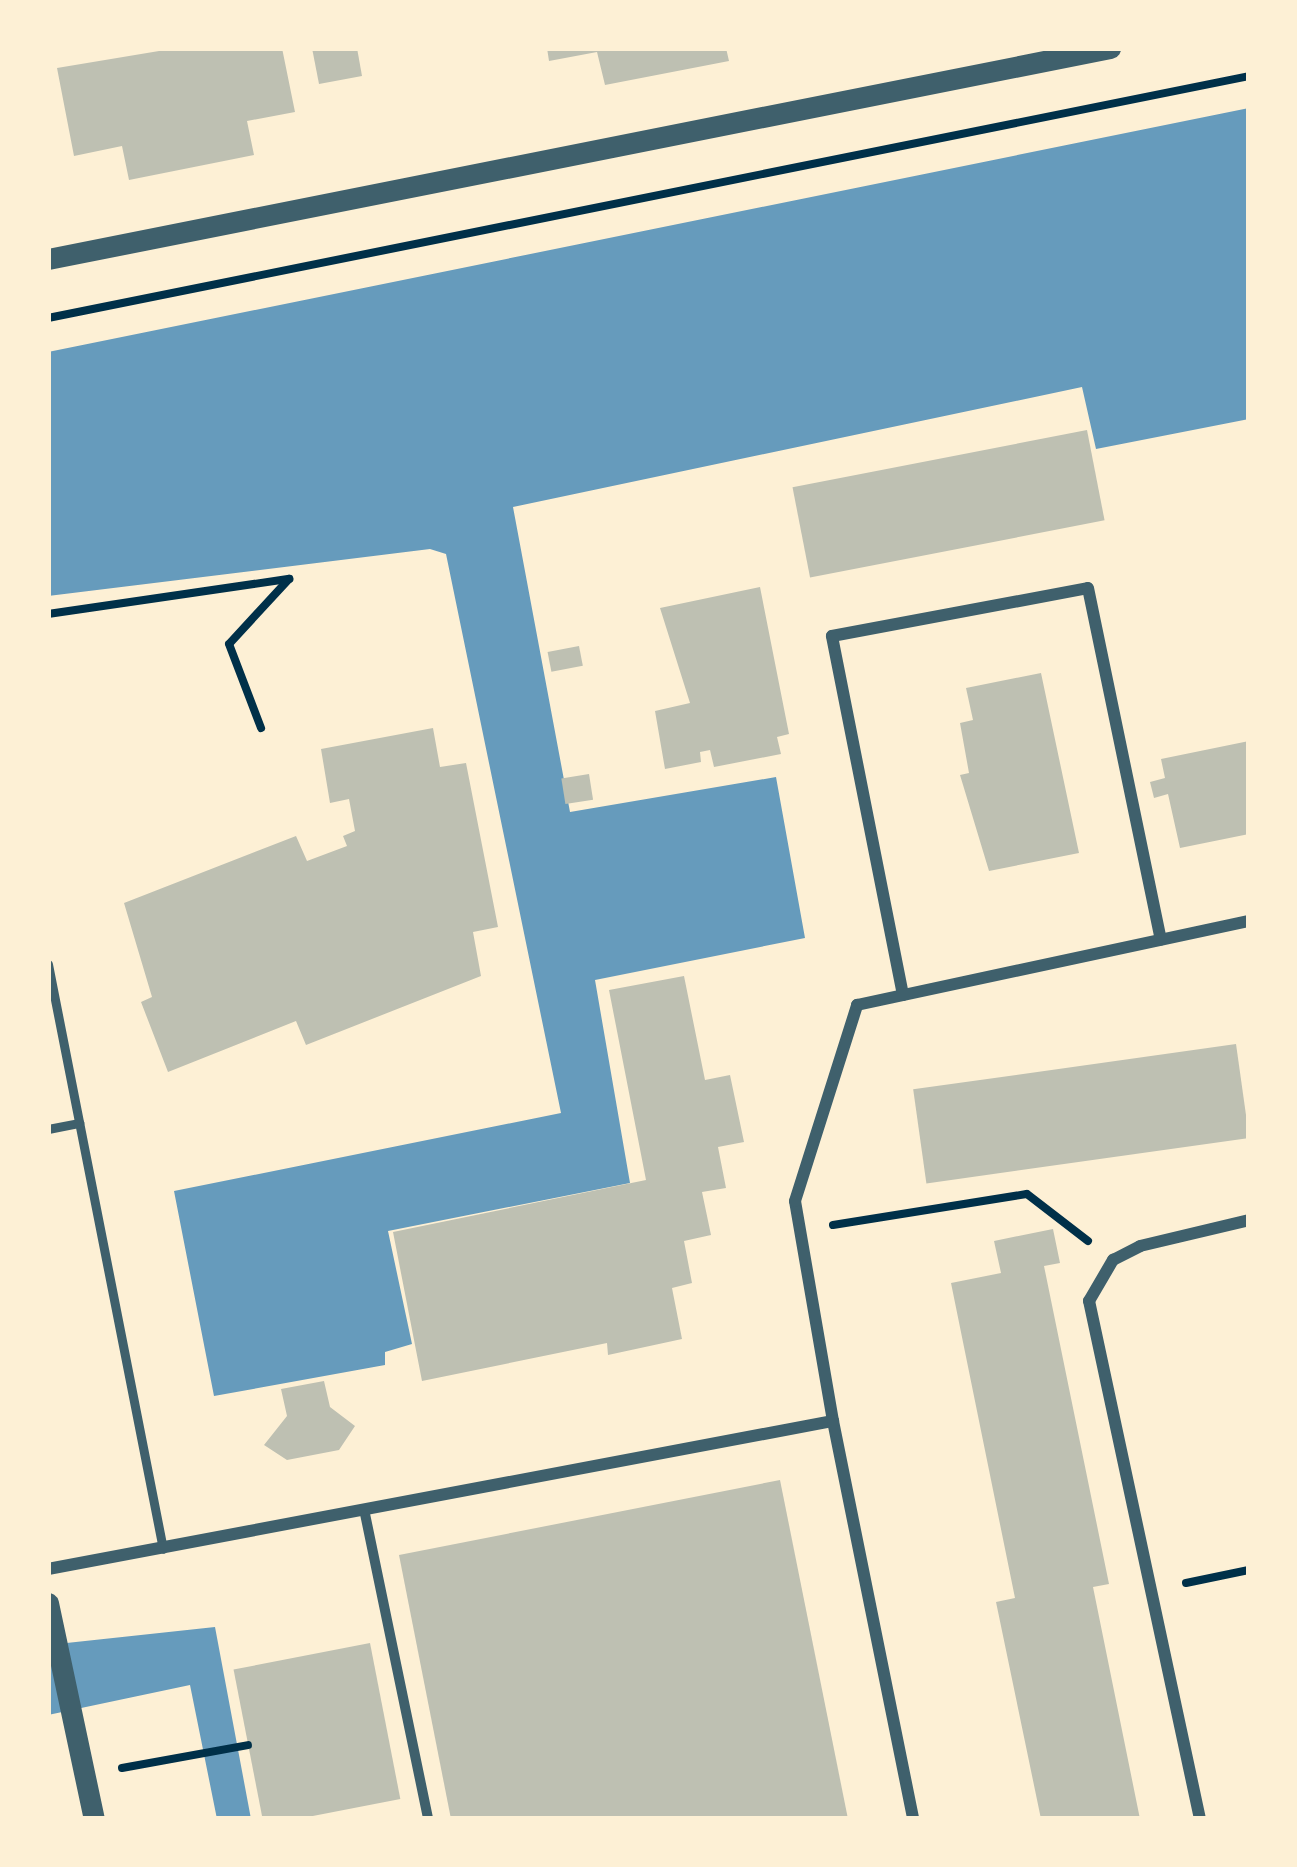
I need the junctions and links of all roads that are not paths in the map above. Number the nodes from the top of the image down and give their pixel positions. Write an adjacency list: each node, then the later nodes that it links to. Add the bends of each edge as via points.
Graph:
1 (1110, 48): 2 (street)
2 (48, 259)
3 (1249, 921): 4 (street)
4 (1161, 939): 6 (street); 6 (street, via 1088,588 832,636)
5 (48, 964): 7 (lane)
6 (903, 995): 10 (street, via 857,1005 795,1201)
7 (79, 1123): 8 (lane); 12 (lane)
8 (48, 1129)
9 (1249, 1220): 18 (street, via 1140,1246 1113,1260 1089,1301)
10 (833, 1421): 11 (street); 17 (street)
11 (364, 1510): 12 (street); 16 (street)
12 (163, 1549): 13 (street)
13 (48, 1569)
14 (48, 1603): 15 (street)
15 (94, 1819)
16 (428, 1819)
17 (913, 1819)
18 (1200, 1819)

